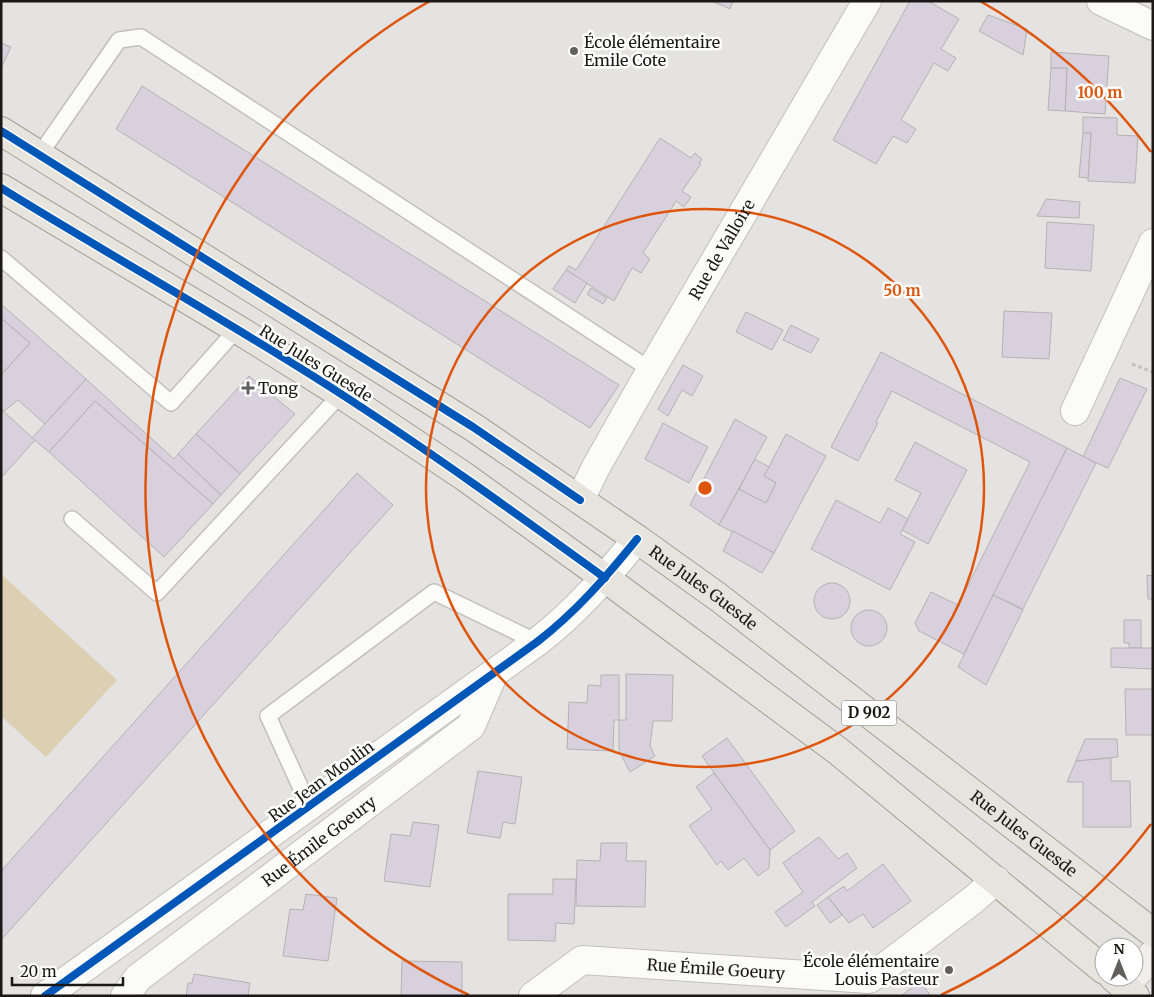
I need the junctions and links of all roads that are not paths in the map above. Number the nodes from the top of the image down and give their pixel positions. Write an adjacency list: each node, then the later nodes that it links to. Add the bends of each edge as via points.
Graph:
1 (867, 1): 10 (street, Rue de Valloire)
2 (1102, 1): 3 (street)
3 (1153, 26)
4 (1, 131): 5 (main road, Rue Jules Guesde / D 902)
5 (40, 154): 10 (lane, via 119,40 141,37); 13 (main road, Rue Jules Guesde / D 902, via 473,427)
6 (1, 188): 9 (main road, Rue Jules Guesde / D 902)
7 (1153, 243): 12 (street)
8 (1, 258): 9 (lane, via 171,403)
9 (237, 329): 11 (main road, Rue Jules Guesde / D 902)
10 (650, 370): 13 (street, Rue de Valloire)
11 (341, 394): 14 (lane, via 157,593); 16 (main road, Rue Jules Guesde / D 902, via 465,476)
12 (1075, 411)
13 (580, 500): 15 (main road, Rue Jules Guesde / D 902)
14 (72, 519)
15 (637, 539): 16 (street, Rue Jean Moulin); 21 (main road, Rue Jules Guesde / D 902, via 718,596)
16 (605, 578): 17 (street, Rue Jean Moulin); 20 (main road, Rue Jules Guesde / D 902, via 838,751)
17 (537, 642): 18 (street, Rue Jean Moulin); 19 (lane, via 434,592 268,716)
18 (494, 674): 19 (street, Rue Jean Moulin); 26 (street, Rue Émile Goeury, via 471,726 138,978)
19 (309, 806): 25 (street, Rue Jean Moulin)
20 (996, 880): 23 (main road, Rue Jules Guesde / D 902); 27 (street, Rue Émile Goeury, via 869,979 582,960)
21 (1153, 933)
22 (1153, 954): 24 (street)
23 (1094, 962)
24 (1144, 964)
25 (45, 996)
26 (125, 996)
27 (533, 996)

